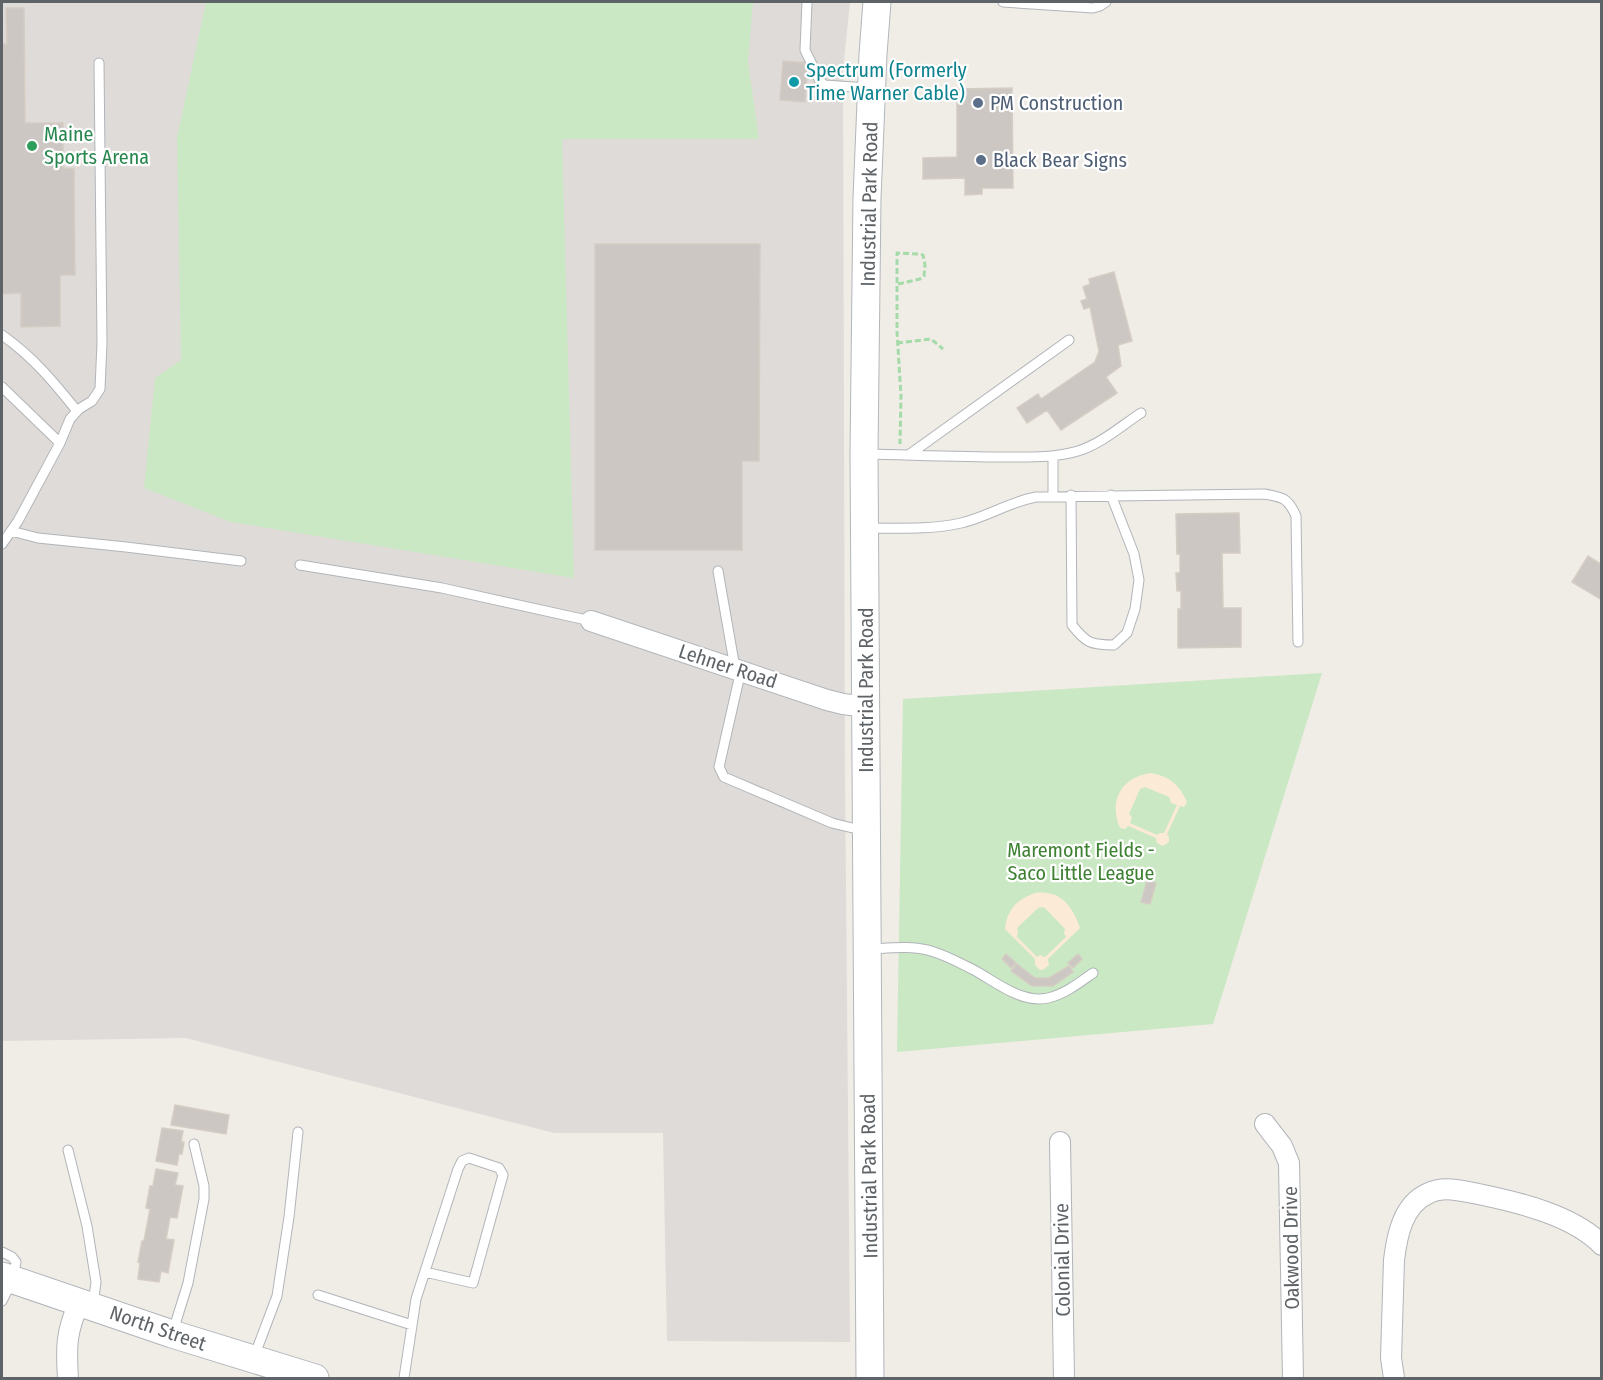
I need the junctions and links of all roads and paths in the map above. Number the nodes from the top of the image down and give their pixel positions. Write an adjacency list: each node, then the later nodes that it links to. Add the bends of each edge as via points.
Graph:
1 (807, 2): 6 (lane, via 805,50 820,81 824,85)
2 (877, 2): 6 (main road, Industrial Park Road)
3 (1003, 2): 4 (lane, via 1093,8)
4 (1106, 2)
5 (99, 63): 13 (lane, via 102,376 96,396)
6 (872, 88): 16 (main road, Industrial Park Road)
7 (898, 284): 7 (path, via 897,253 923,255 924,276); 10 (path)
8 (2, 334): 13 (lane, via 42,368)
9 (1069, 339): 18 (lane)
10 (897, 343): 11 (path, via 930,339); 17 (path)
11 (943, 349)
12 (2, 387): 15 (lane)
13 (77, 411): 15 (lane, via 69,419)
14 (1141, 413): 19 (lane, via 1093,445)
15 (60, 442): 24 (lane)
16 (864, 454): 17 (lane); 23 (main road, Industrial Park Road)
17 (900, 454): 18 (lane)
18 (910, 454): 19 (lane)
19 (1053, 457): 22 (lane)
20 (1071, 495): 21 (lane); 21 (lane, via 1072,625 1084,639 1098,645 1114,645 1126,633 1135,609 1138,580 1134,554); 22 (lane)
21 (1111, 495): 30 (lane, via 1264,494 1290,503 1296,516)
22 (1053, 496): 23 (lane, via 1021,500 960,523)
23 (865, 528): 32 (main road, Industrial Park Road)
24 (11, 531): 25 (lane); 26 (lane, via 38,538)
25 (2, 544)
26 (241, 561)
27 (300, 565): 29 (lane, via 442,588)
28 (718, 571): 31 (lane)
29 (591, 621): 31 (street, Lehner Road)
30 (1298, 642)
31 (738, 669): 32 (street, Lehner Road, via 827,700); 33 (lane, via 719,767 724,777 832,823)
32 (866, 707): 33 (main road, Industrial Park Road)
33 (867, 832): 34 (main road, Industrial Park Road)
34 (867, 949): 35 (lane, via 907,947 933,952 1036,999 1063,993); 53 (main road, Industrial Park Road)
35 (1093, 973)
36 (1265, 1124): 55 (street, Oakwood Drive, via 1289,1163)
37 (298, 1132): 49 (lane, via 277,1296)
38 (1060, 1142): 54 (street, Colonial Drive)
39 (194, 1144): 48 (lane, via 204,1199 188,1283)
40 (68, 1150): 46 (lane, via 96,1282)
41 (1602, 1245): 56 (street, via 1566,1221 1530,1207 1450,1190 1429,1192 1406,1215 1396,1245 1391,1359)
42 (2, 1252): 44 (lane, via 16,1262)
43 (425, 1272): 43 (lane, via 462,1161 469,1158 499,1168 503,1175 473,1283); 47 (lane)
44 (5, 1286): 46 (main road, North Street)
45 (318, 1295): 47 (lane)
46 (86, 1304): 48 (main road, North Street); 50 (street, via 70,1323)
47 (412, 1325): 52 (lane)
48 (172, 1334): 49 (main road, North Street)
49 (253, 1359): 51 (main road, North Street)
50 (68, 1378)
51 (315, 1378)
52 (404, 1378)
53 (870, 1378)
54 (1064, 1378)
55 (1293, 1378)
56 (1394, 1378)

